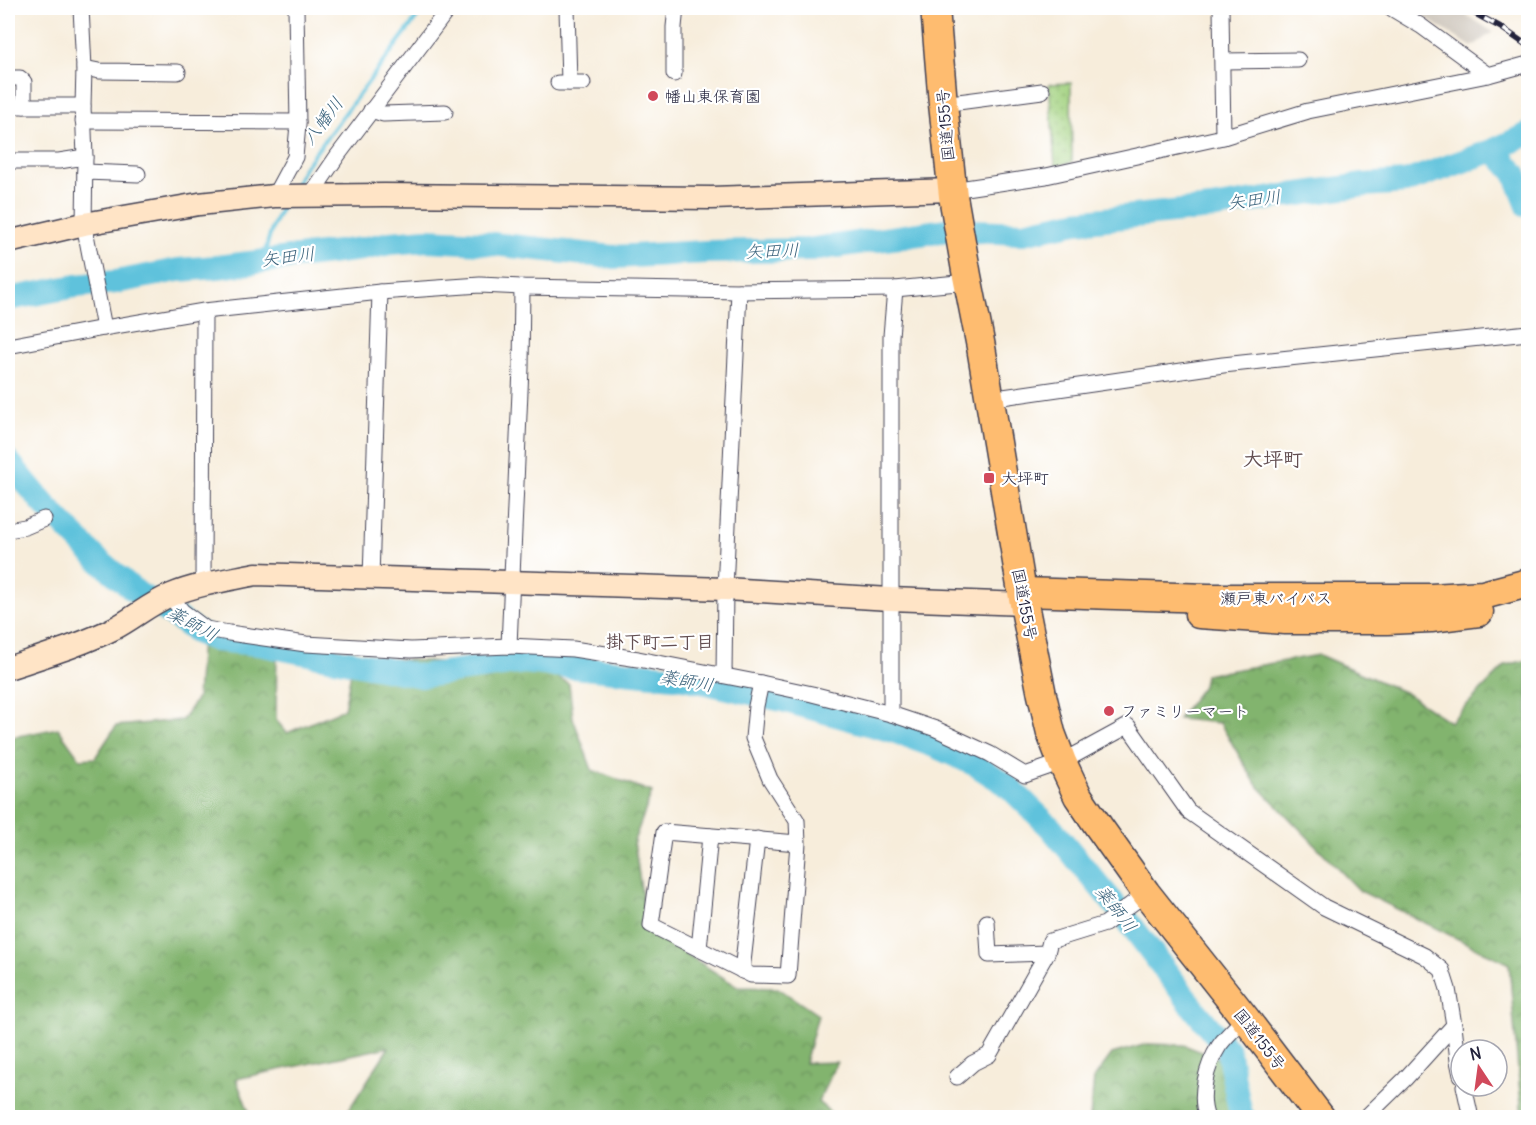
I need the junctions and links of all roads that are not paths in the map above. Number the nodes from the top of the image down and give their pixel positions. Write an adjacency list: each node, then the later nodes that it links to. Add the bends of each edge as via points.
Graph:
1 (81, 8): 12 (street)
2 (296, 8): 25 (street)
3 (449, 8): 22 (street)
4 (567, 8): 17 (street)
5 (676, 8): 14 (street)
6 (935, 8): 19 (highway, 国道155号)
7 (1221, 8): 10 (street)
8 (1390, 8): 15 (street)
9 (1298, 60): 10 (street)
10 (1223, 61): 26 (street)
11 (1528, 64): 15 (street)
12 (84, 68): 13 (street); 24 (street)
13 (178, 72)
14 (674, 74)
15 (1488, 75): 26 (street, via 1308,111)
16 (8, 78): 21 (street, via 24,82)
17 (570, 83)
18 (1042, 91): 19 (street)
19 (943, 104): 30 (highway, 国道155号)
20 (8, 106): 21 (street)
21 (24, 106): 24 (street)
22 (371, 110): 23 (street, via 383,114); 31 (street, via 338,155)
23 (445, 112)
24 (83, 114): 25 (street); 28 (street)
25 (298, 122): 31 (street)
26 (1223, 137): 30 (street)
27 (15, 161): 28 (street)
28 (85, 164): 29 (street); 32 (street)
29 (138, 174)
30 (952, 193): 31 (street, via 712,198); 34 (highway, 国道155号)
31 (292, 196): 32 (street, via 199,204)
32 (84, 228): 33 (street); 40 (street)
33 (8, 242)
34 (967, 279): 36 (street); 43 (highway, 国道155号)
35 (522, 287): 37 (street); 38 (street, via 480,285); 47 (street)
36 (895, 289): 37 (street); 53 (street, via 891,336)
37 (739, 291): 50 (street)
38 (380, 292): 39 (street); 46 (street)
39 (204, 311): 40 (street); 48 (street)
40 (103, 324): 42 (street)
41 (1528, 333): 43 (street, via 1223,365)
42 (8, 346)
43 (989, 399): 52 (highway, 国道155号)
44 (44, 519): 45 (street)
45 (8, 530)
46 (371, 578): 47 (street); 48 (street, via 256,574)
47 (512, 583): 50 (street); 55 (street)
48 (202, 584): 51 (street)
49 (1528, 584): 52 (highway, 瀬戸東バイパス, via 1483,595 1431,598)
50 (725, 589): 53 (street); 57 (street)
51 (170, 596): 55 (street, via 206,629 229,633 306,644 411,650); 56 (street, via 92,639)
52 (1024, 598): 53 (street); 54 (highway, 瀬戸東バイパス, via 1285,620 1431,618); 60 (highway, 国道155号, via 1042,695)
53 (890, 599): 59 (street)
54 (1528, 604)
55 (509, 646): 57 (street, via 573,649)
56 (8, 668)
57 (724, 675): 58 (street)
58 (761, 683): 59 (street); 63 (street, via 753,738 770,779 797,821)
59 (891, 714): 60 (street, via 936,729 1025,775)
60 (1062, 762): 64 (highway, 国道155号, via 1078,795); 70 (street, via 1128,726 1188,812 1324,907 1425,956 1442,970)
61 (710, 836): 62 (street); 66 (street); 66 (street, via 664,832 651,925)
62 (757, 839): 63 (street); 68 (street)
63 (798, 843): 68 (street, via 788,976 751,975)
64 (1146, 893): 67 (street, via 1105,924 1050,941); 69 (highway, 国道155号)
65 (987, 922): 67 (street, via 989,955)
66 (699, 949): 68 (street)
67 (1047, 953): 72 (street, via 989,1055)
68 (742, 971)
69 (1245, 1018): 74 (street, via 1220,1045 1209,1066 1203,1108); 75 (highway, 国道155号)
70 (1454, 1025): 71 (street); 76 (street)
71 (1455, 1038)
72 (957, 1077)
73 (1467, 1098): 77 (street)
74 (1207, 1118)
75 (1321, 1118)
76 (1365, 1118)
77 (1471, 1118)

